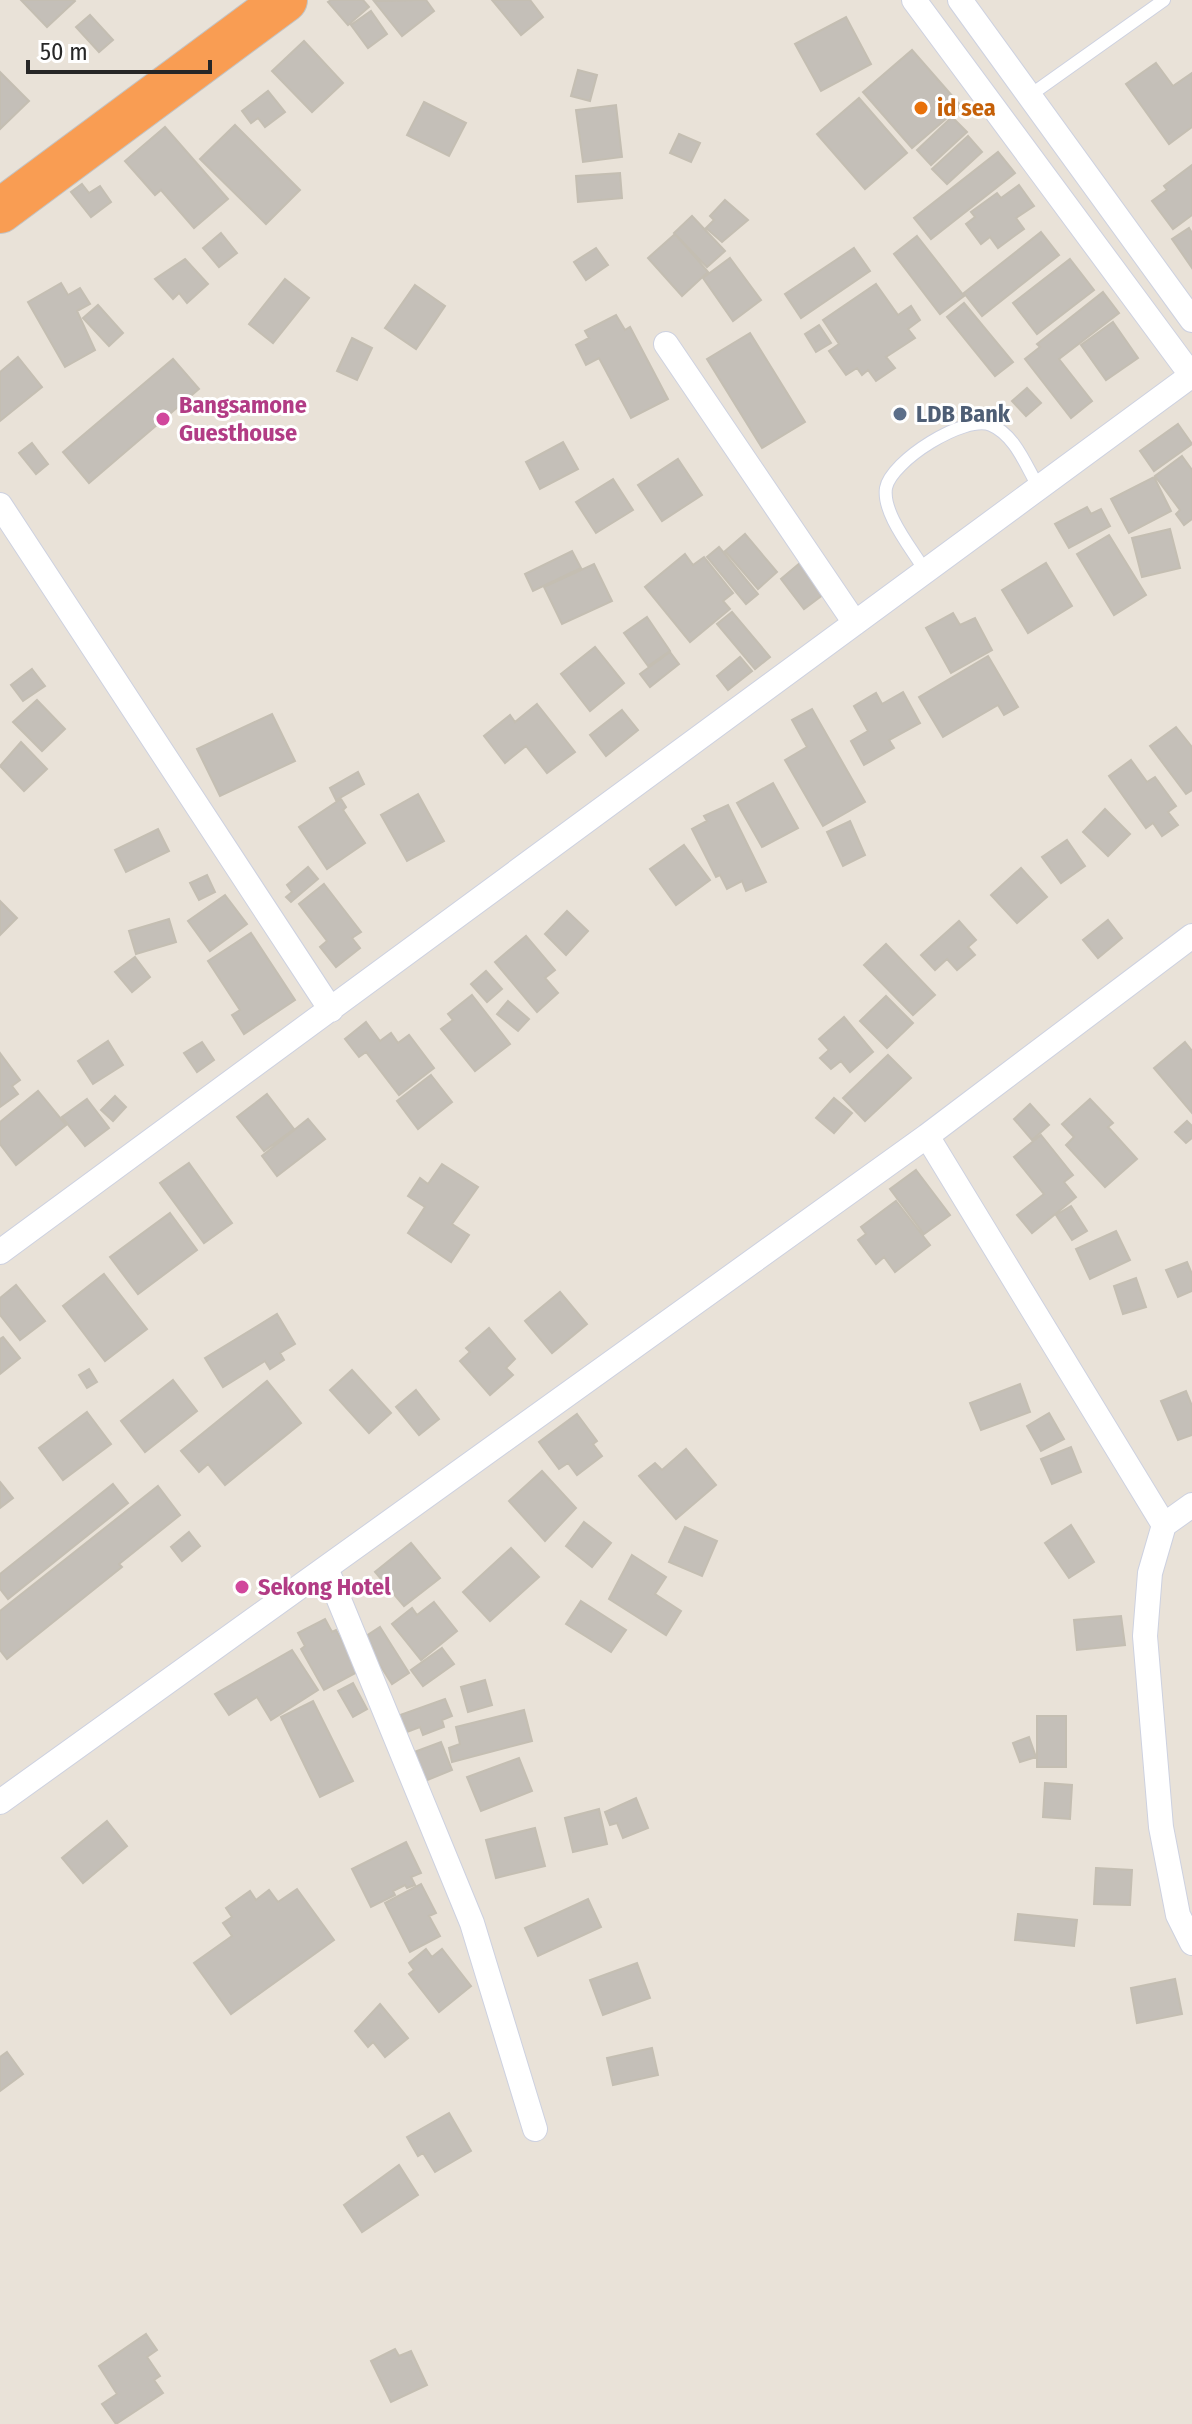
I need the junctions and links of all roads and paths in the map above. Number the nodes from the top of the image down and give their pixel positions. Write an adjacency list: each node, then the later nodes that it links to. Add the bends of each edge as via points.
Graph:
1 (285, 0): 6 (highway)
2 (914, 0): 9 (street)
3 (1164, 0): 5 (lane)
4 (968, 3): 5 (street)
5 (1029, 96): 7 (street)
6 (9, 198)
7 (1192, 320)
8 (666, 344): 13 (street)
9 (1192, 375): 10 (street)
10 (1039, 488): 12 (street); 12 (lane, via 1007,434 987,423 963,424 895,467 886,489 890,510)
11 (0, 505): 15 (street)
12 (925, 571): 13 (street)
13 (855, 623): 15 (street)
14 (1192, 936): 16 (street)
15 (331, 1010): 17 (street)
16 (927, 1136): 19 (street); 20 (street)
17 (0, 1252)
18 (1192, 1505): 19 (street)
19 (1164, 1525): 22 (street, via 1150,1573 1145,1636 1161,1827 1178,1915)
20 (326, 1568): 21 (street); 23 (street, via 472,1923)
21 (0, 1802)
22 (1192, 1943)
23 (535, 2129)

